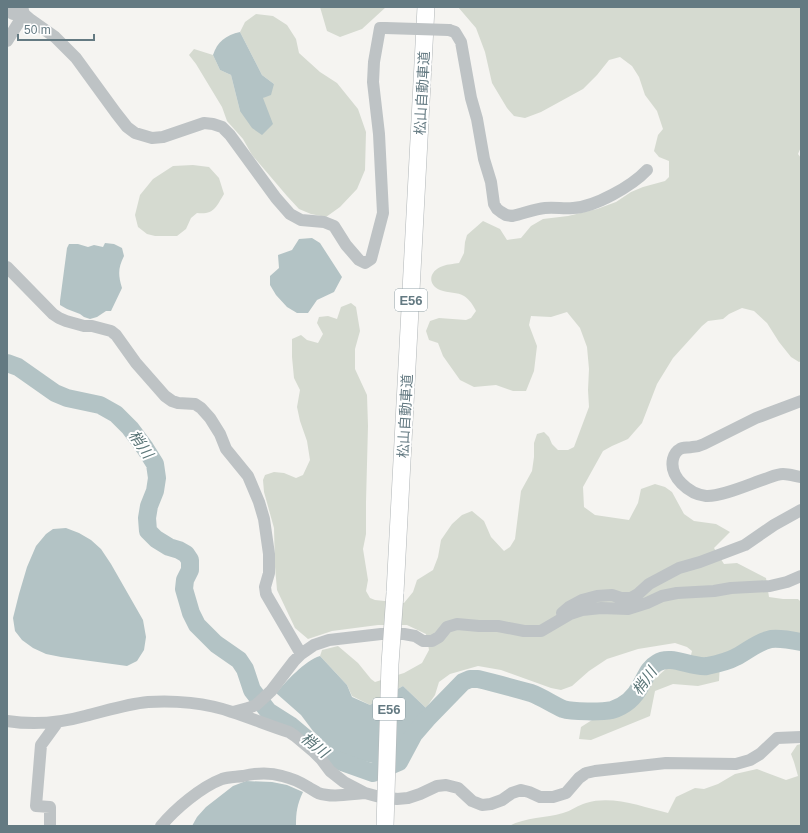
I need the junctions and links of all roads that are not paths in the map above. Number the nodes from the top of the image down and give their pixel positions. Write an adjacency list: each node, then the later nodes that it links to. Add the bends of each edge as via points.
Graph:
1 (426, 7): 20 (highway, 松山自動車道 / E56, bridge, via 390,664)
2 (23, 10): 3 (street, via 13,14); 4 (street); 5 (street, bridge, via 31,20 76,58 116,114 135,133 152,138 163,137 204,123 222,127 290,214 302,220 324,222 334,226 359,260 365,263 372,259 383,213 379,134 373,82 380,28 455,32 461,42 494,204 506,215 512,216 546,208 573,208 603,200)
3 (7, 11)
4 (7, 41)
5 (647, 170)
6 (7, 267): 12 (street, via 59,318 111,331 165,396 172,402 195,404 210,418 226,449 248,476 259,502 269,554 266,594)
7 (801, 401): 8 (street, via 756,418 704,444 680,449 672,462 675,476 680,482 705,496 731,491 772,476 783,474)
8 (801, 477)
9 (801, 510): 11 (street, via 745,545 679,568 649,584 631,598 612,595 582,600 559,615)
10 (801, 576): 11 (street, via 770,586 677,593 628,609 582,610)
11 (553, 624): 12 (street, via 541,631 457,624 447,627 432,642 404,634 381,634 329,640 314,645)
12 (301, 654): 13 (street, via 256,705)
13 (233, 712): 15 (street, via 185,703 147,702); 17 (street, via 289,732 321,759 330,771)
14 (7, 721): 15 (street)
15 (57, 722): 18 (street, via 41,745 36,806 50,807)
16 (801, 737): 17 (street, via 777,738 760,754 736,764 666,763 586,773 566,793 553,797 540,797 521,790 502,800 482,805 472,801 458,788 446,785 408,798 397,799)
17 (365, 793): 19 (street, via 325,795 280,775 257,773 220,780 182,804)
18 (50, 826)
19 (161, 826)
20 (385, 826)

